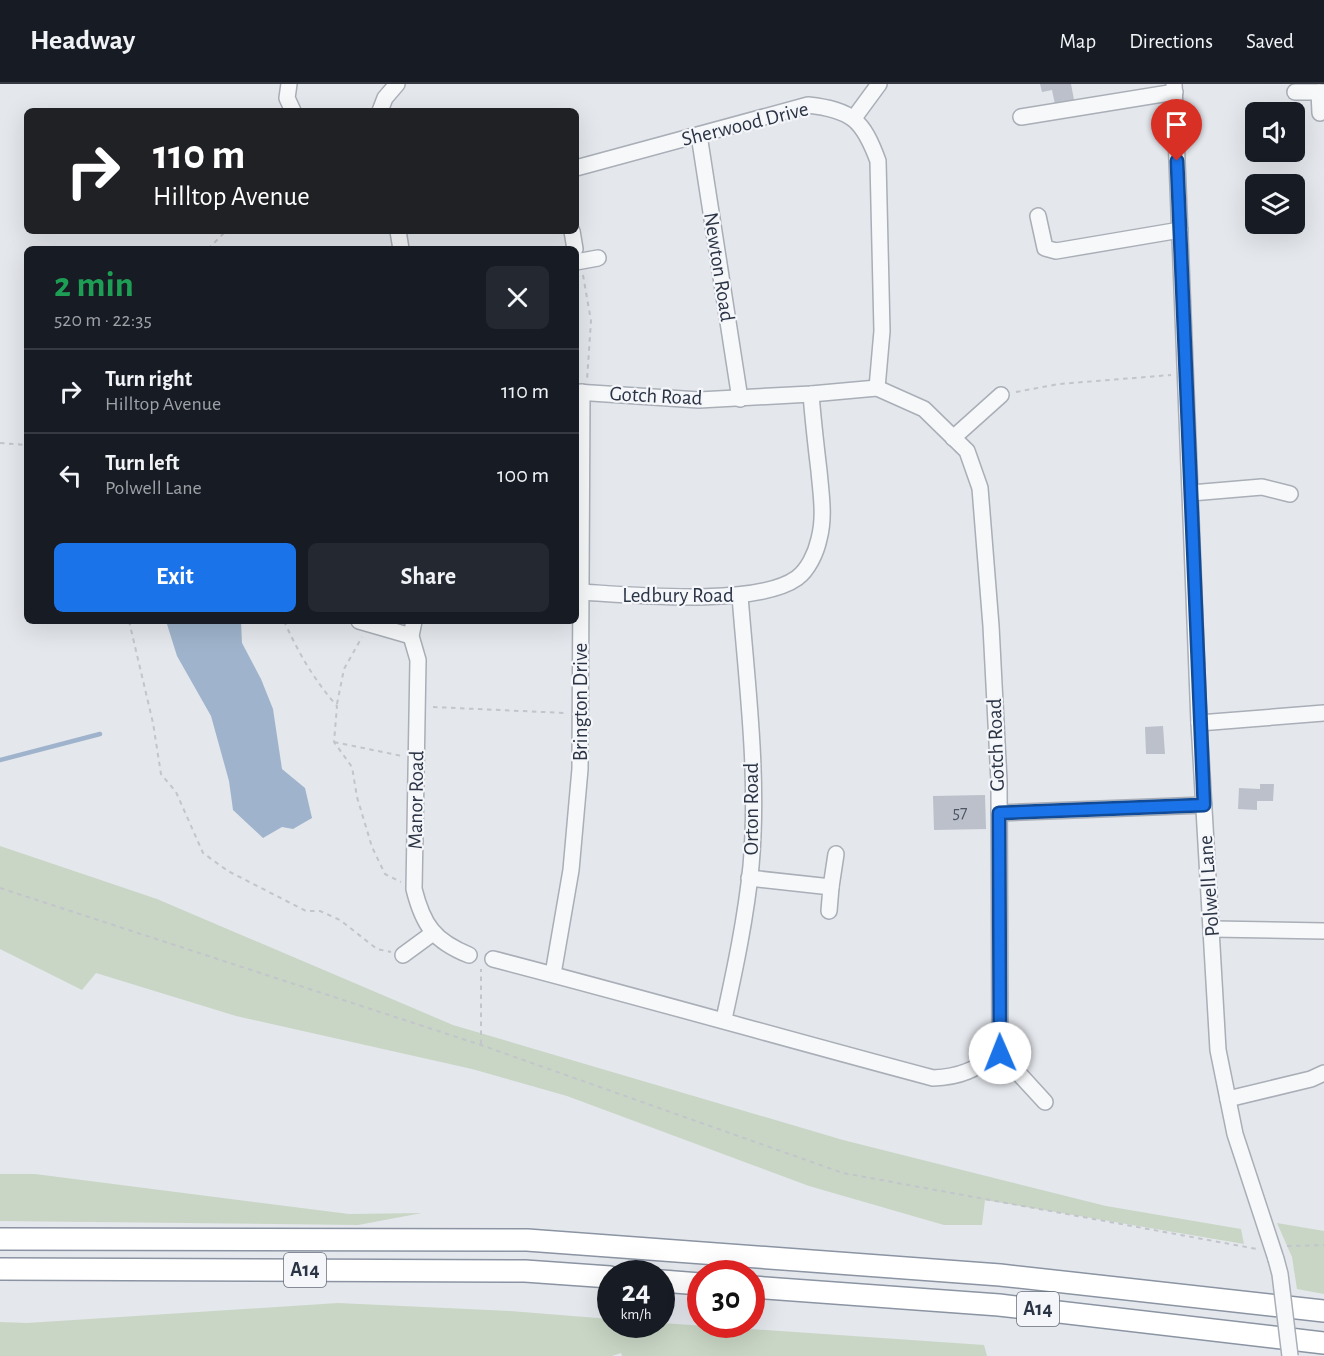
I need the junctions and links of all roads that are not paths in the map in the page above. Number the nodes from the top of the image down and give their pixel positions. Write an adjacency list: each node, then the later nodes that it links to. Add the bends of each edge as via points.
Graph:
1 (289, 84): 7 (street, via 287,98)
2 (397, 84): 8 (street)
3 (879, 84): 11 (street)
4 (1175, 88): 10 (street); 15 (street, Polwell Lane)
5 (1295, 92): 6 (street)
6 (1321, 92): 9 (street)
7 (292, 108)
8 (381, 108)
9 (1320, 113)
10 (1021, 117)
11 (854, 118): 12 (street, Sherwood Drive, via 831,107 808,105); 18 (street, via 870,139 878,161 882,331)
12 (699, 135): 13 (street, Sherwood Drive); 22 (street, Newton Road)
13 (579, 167)
14 (1038, 216): 15 (street, via 1045,248 1056,251)
15 (1180, 230): 24 (street, Polwell Lane)
16 (579, 257): 17 (street)
17 (598, 258)
18 (877, 388): 20 (street, Gotch Road); 23 (street, Gotch Road, via 924,409)
19 (579, 392): 22 (street, Gotch Road); 26 (street, Brington Drive)
20 (811, 394): 22 (street, Gotch Road); 27 (street, Ledbury Road, via 823,515 811,562 797,578)
21 (1001, 395): 23 (street)
22 (740, 399)
23 (953, 438): 33 (street, Gotch Road, via 967,451 980,488)
24 (1191, 493): 25 (street, via 1262,487); 31 (street, Polwell Lane)
25 (1290, 494)
26 (581, 592): 27 (street, Ledbury Road); 42 (street, Brington Drive, via 580,769 572,860)
27 (740, 596): 35 (street, Orton Road, via 751,734)
28 (374, 624): 29 (street)
29 (412, 628): 40 (street, Manor Road, via 418,660 414,888 423,919)
30 (1324, 713): 31 (street)
31 (1199, 723): 32 (street, Polwell Lane)
32 (1204, 805): 33 (street); 38 (street, Polwell Lane)
33 (999, 813): 44 (street, Gotch Road)
34 (836, 854): 36 (street)
35 (749, 878): 36 (street); 43 (street, Orton Road)
36 (831, 887): 37 (street)
37 (829, 911)
38 (1213, 929): 39 (street); 46 (street, Polwell Lane, via 1218,1050)
39 (1324, 931)
40 (433, 933): 41 (street); 42 (street, Manor Road, via 452,948 481,959)
41 (403, 955)
42 (553, 974): 43 (street)
43 (724, 1019): 44 (street, via 933,1078 970,1072)
44 (1000, 1053): 47 (street)
45 (1320, 1078): 46 (street)
46 (1228, 1099): 54 (street, Polwell Lane, bridge, via 1270,1252 1280,1274)
47 (1045, 1102)
48 (0, 1239): 52 (highway, A14, via 527,1239 1000,1275)
49 (0, 1269): 50 (highway, A14, via 525,1271)
50 (597, 1276)
51 (765, 1288): 53 (highway, A14, via 999,1305)
52 (1324, 1311)
53 (1324, 1343)
54 (1290, 1356)

